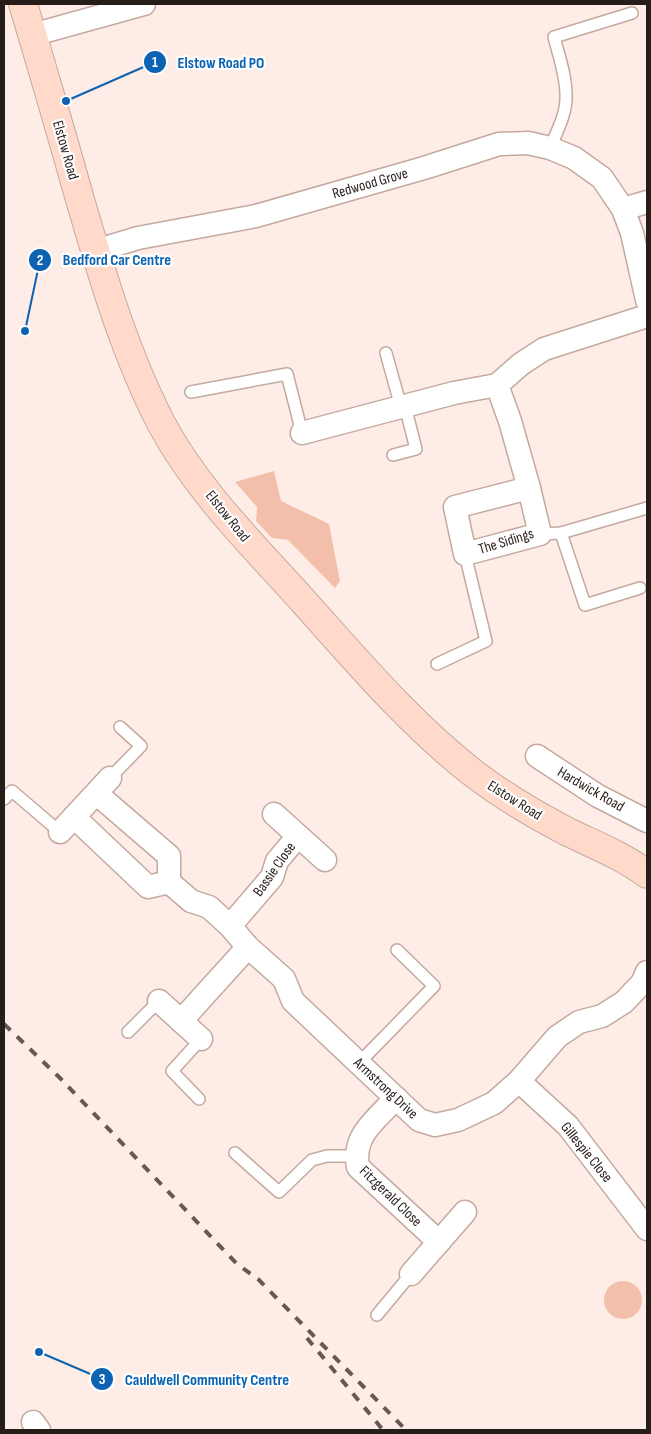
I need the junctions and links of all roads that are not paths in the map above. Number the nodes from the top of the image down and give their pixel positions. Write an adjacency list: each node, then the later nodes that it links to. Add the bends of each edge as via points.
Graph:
1 (23, 4): 4 (street, Elstow Road)
2 (144, 4): 4 (street)
3 (632, 13): 5 (lane, via 554,38 564,74 566,97)
4 (32, 34): 8 (street, Elstow Road)
5 (550, 148): 7 (street, Redwood Grove, via 574,158 602,178); 8 (street, Redwood Grove, via 528,143 499,144 256,216 138,238)
6 (647, 202): 7 (street)
7 (624, 209): 9 (street, Redwood Grove)
8 (95, 251): 32 (street, Elstow Road, via 134,365 162,425 248,541 398,706 448,752 497,791)
9 (647, 300)
10 (647, 316): 12 (street, via 544,349)
11 (386, 354): 14 (lane)
12 (497, 385): 14 (street); 17 (street, The Sidings)
13 (192, 392): 15 (lane, via 287,374)
14 (403, 407): 15 (street); 16 (lane, via 416,448)
15 (302, 433)
16 (393, 455)
17 (529, 488): 19 (street, The Sidings); 20 (street, The Sidings, via 455,506)
18 (647, 508): 19 (lane)
19 (551, 533): 20 (street, The Sidings); 21 (lane, via 585,605)
20 (465, 554): 22 (lane, via 486,641)
21 (640, 588)
22 (437, 664)
23 (120, 727): 25 (lane, via 141,746)
24 (537, 756): 28 (street, Hardwick Road, via 598,796)
25 (103, 786): 29 (street); 33 (street, via 169,856)
26 (4, 799): 29 (lane, via 12,791)
27 (274, 814): 30 (street, Bassie Close)
28 (647, 821)
29 (67, 825): 33 (street, via 148,887)
30 (298, 836): 31 (street, Bassie Close); 34 (street, Bassie Close, via 277,861 272,877)
31 (325, 860)
32 (647, 874)
33 (169, 882): 34 (street, Armstrong Drive, via 191,901 209,907)
34 (230, 926): 35 (street, Armstrong Drive)
35 (248, 947): 39 (street); 42 (street, Armstrong Drive, via 284,979 293,1001)
36 (397, 950): 42 (lane, via 434,986)
37 (645, 980): 43 (street, Armstrong Drive, via 624,1002 602,1016 579,1022 557,1037)
38 (159, 1001): 39 (street); 40 (lane)
39 (181, 1021): 41 (street)
40 (128, 1032)
41 (201, 1039): 45 (lane, via 172,1072)
42 (359, 1064): 44 (street, Armstrong Drive)
43 (519, 1081): 44 (street, Armstrong Drive, via 494,1103 458,1120 435,1125 419,1120); 49 (street, Gillespie Close, via 568,1126)
44 (396, 1098): 47 (street, Fitzgerald Close, via 366,1131 358,1143)
45 (199, 1099)
46 (235, 1153): 47 (lane, via 279,1192 312,1160 327,1156)
47 (356, 1156): 50 (street, Fitzgerald Close, via 358,1168)
48 (465, 1212): 50 (street)
49 (647, 1229)
50 (439, 1242): 51 (street)
51 (410, 1274): 52 (lane)
52 (377, 1315)

